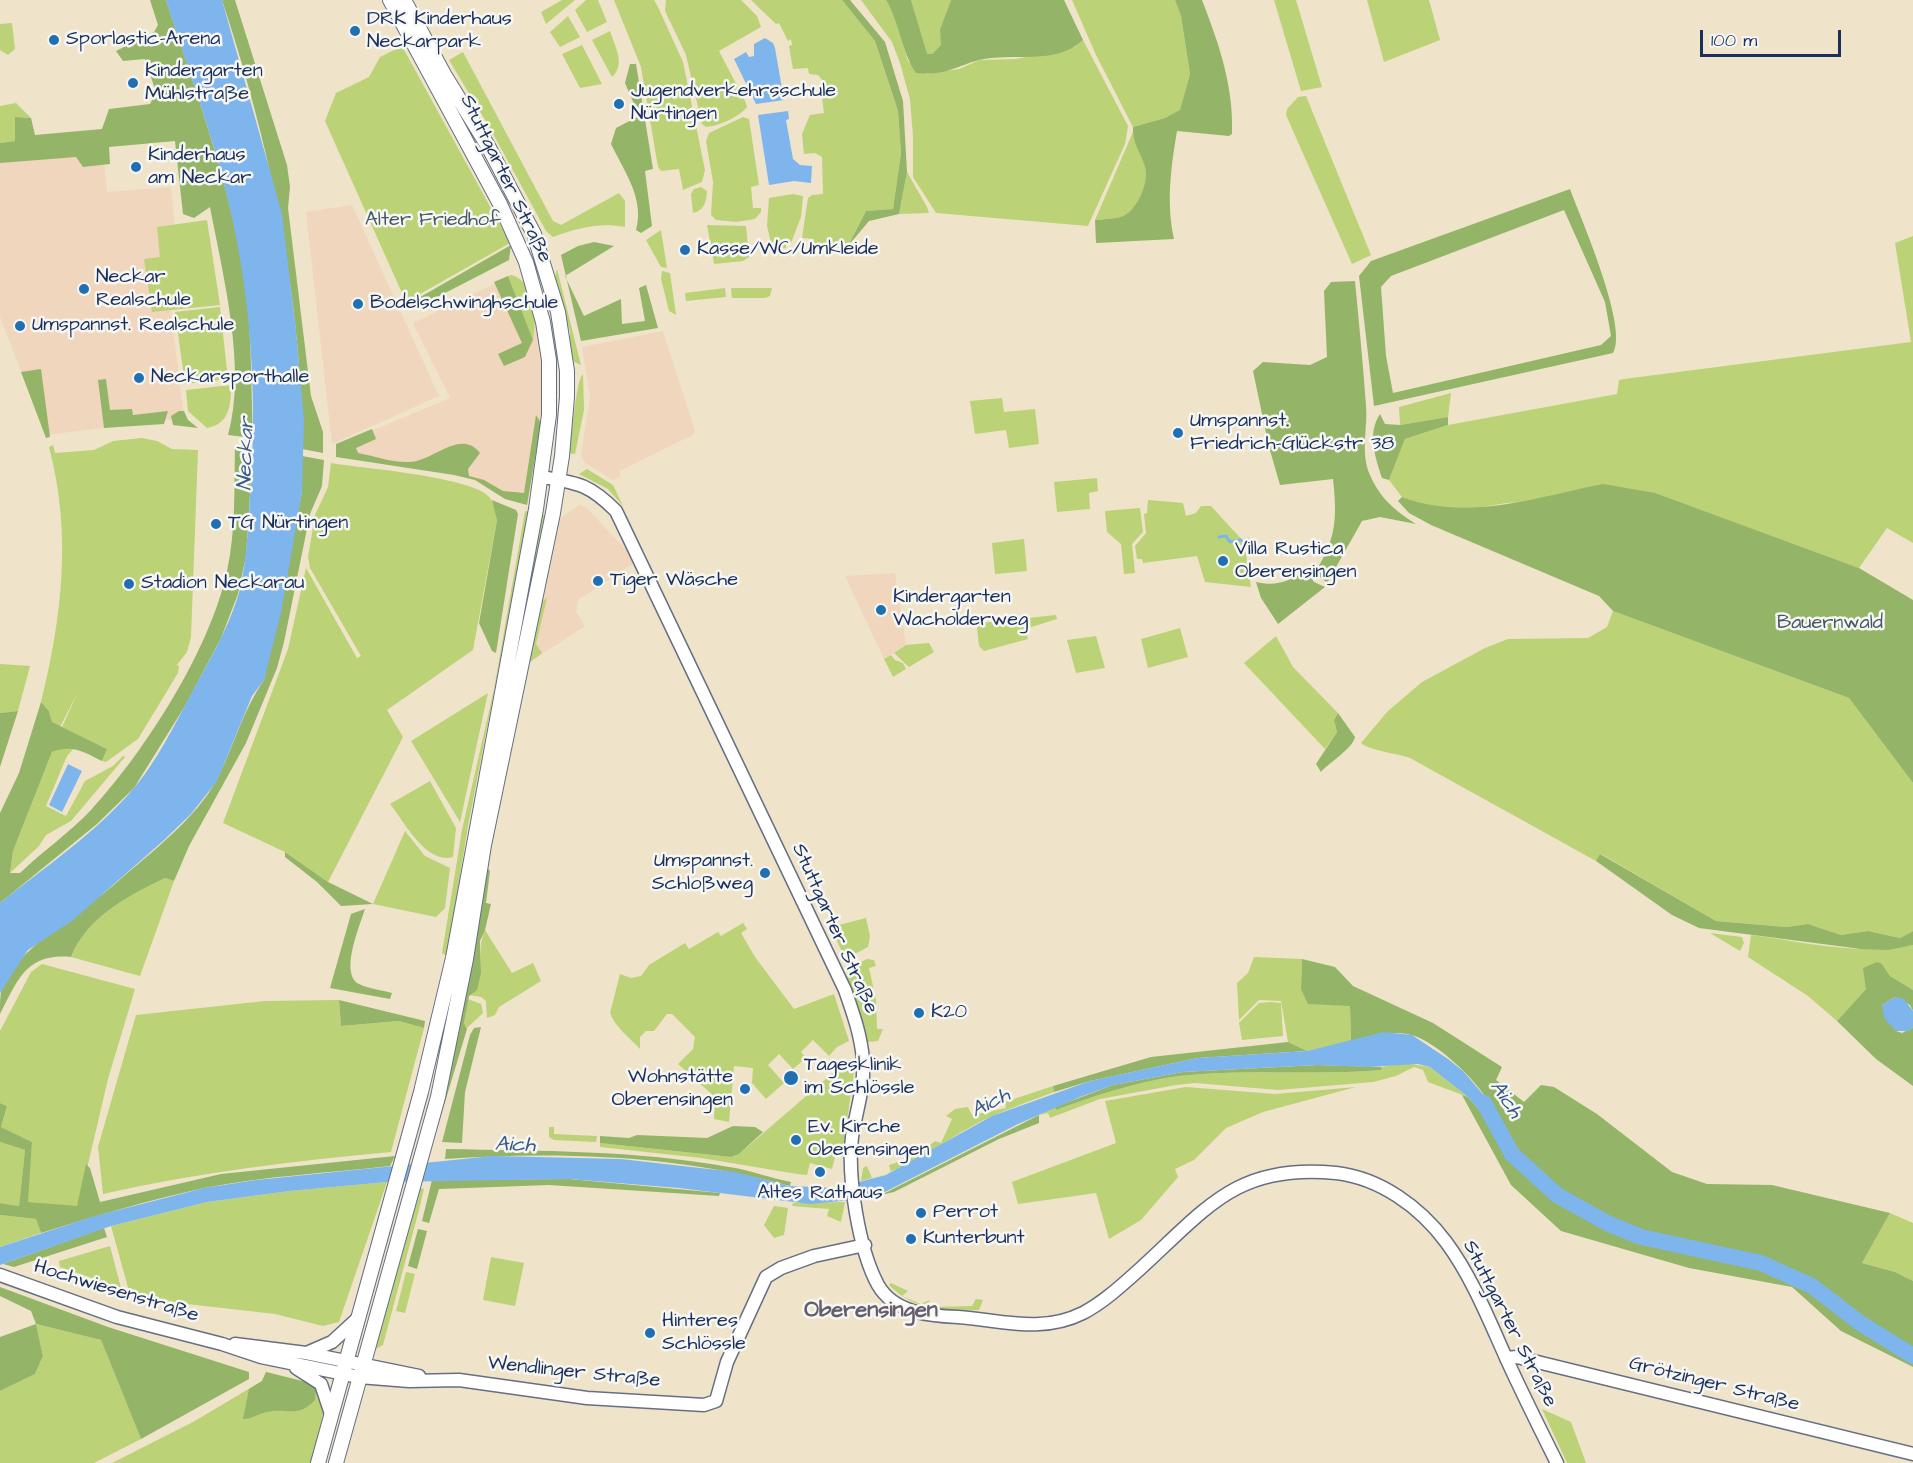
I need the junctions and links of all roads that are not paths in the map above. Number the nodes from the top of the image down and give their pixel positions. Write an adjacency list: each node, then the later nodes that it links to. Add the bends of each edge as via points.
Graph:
1 (390, 0): 3 (main road, Stuttgarter Straße, via 500,204 535,287 550,392)
2 (404, 0): 4 (main road, Stuttgarter Straße, via 520,206 552,285 567,371)
3 (542, 477): 4 (main road, Stuttgarter Straße); 7 (main road, via 453,958)
4 (559, 479): 5 (main road, Stuttgarter Straße, via 596,491 616,511 627,530 845,990 863,1061 852,1136 852,1179); 13 (main road, via 484,845 454,1022 428,1132)
5 (865, 1245): 10 (main road, Stuttgarter Straße, via 883,1293 910,1311 1035,1326 1081,1314 1101,1302 1230,1191 1278,1172 1342,1174 1387,1189 1404,1200 1445,1241 1470,1282); 13 (main road, Wendlinger Straße, via 814,1256 766,1277 730,1353 713,1403 587,1398)
6 (0, 1275): 8 (main road, Hochwiesenstraße, via 117,1317)
7 (357, 1320): 9 (main road, via 332,1342); 12 (main road)
8 (222, 1344): 9 (main road, Hochwiesenstraße); 11 (main road, Hochwiesenstraße)
9 (306, 1353): 12 (main road, Hochwiesenstraße)
10 (1506, 1358): 15 (main road, Grötzinger Straße, via 1528,1360); 18 (main road, Stuttgarter Straße)
11 (278, 1361): 12 (main road, Hochwiesenstraße); 14 (main road, via 321,1384)
12 (343, 1367): 13 (main road, Hochwiesenstraße); 14 (main road)
13 (361, 1371): 17 (main road)
14 (331, 1414): 16 (main road)
15 (1913, 1454)
16 (318, 1463)
17 (336, 1463)
18 (1557, 1463)

